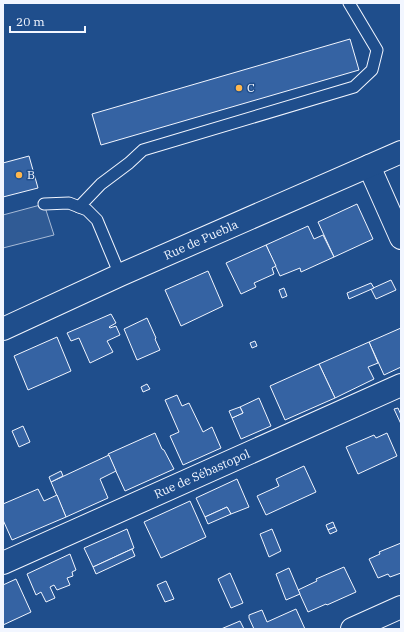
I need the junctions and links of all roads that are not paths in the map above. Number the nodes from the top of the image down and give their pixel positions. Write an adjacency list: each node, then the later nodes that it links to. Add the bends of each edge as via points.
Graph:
1 (349, 3): 5 (lane, via 377,50 372,70 354,87 143,150 101,184)
2 (401, 152): 3 (street, Rue de Puebla)
3 (369, 166): 6 (street); 7 (street, Rue de Puebla)
4 (44, 204): 5 (lane, via 69,203)
5 (79, 207): 7 (lane, via 87,210 97,220)
6 (401, 238)
7 (120, 275): 8 (street, Rue de Puebla)
8 (3, 329)
9 (401, 385): 10 (street, Rue de Sébastopol)
10 (3, 563)
11 (401, 607): 12 (street)
12 (352, 629)

